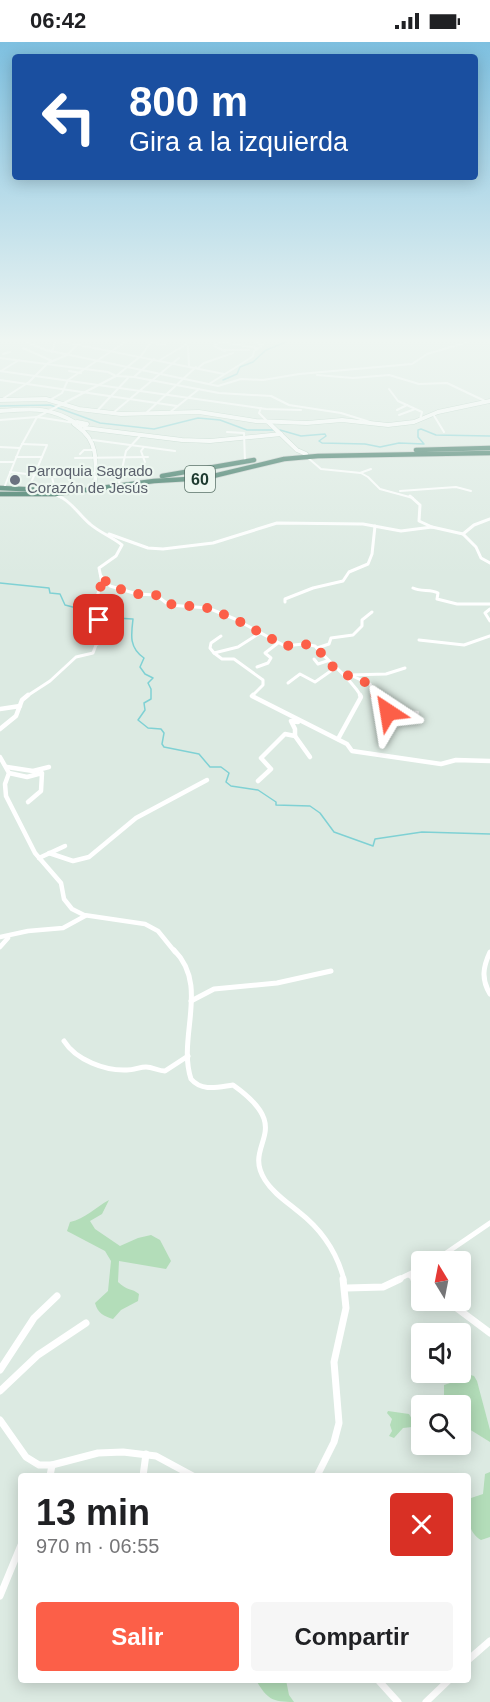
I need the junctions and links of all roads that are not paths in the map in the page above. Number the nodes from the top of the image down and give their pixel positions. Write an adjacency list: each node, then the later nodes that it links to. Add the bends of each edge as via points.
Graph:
1 (36, 419): 24 (street)
2 (49, 419): 13 (street)
3 (68, 419): 13 (main road)
4 (252, 419): 10 (main road)
5 (266, 419): 10 (street)
6 (361, 419): 11 (street)
7 (436, 419): 16 (street)
8 (335, 420): 10 (main road); 11 (main road)
9 (420, 420): 11 (main road, via 392,425)
10 (268, 422): 14 (main road)
11 (370, 422)
12 (86, 424): 13 (main road); 13 (main road, via 82,421); 17 (main road); 20 (main road)
13 (75, 425)
14 (278, 431): 18 (main road); 30 (main road)
15 (226, 432): 18 (street, via 243,433)
16 (444, 432)
17 (140, 436): 21 (main road); 23 (street)
18 (242, 437): 21 (main road); 47 (street)
19 (49, 440): 22 (street)
20 (93, 440): 23 (street); 28 (main road)
21 (175, 440): 29 (street)
22 (47, 445): 24 (street); 39 (street)
23 (131, 445): 26 (street); 43 (street)
24 (21, 446): 25 (street); 38 (street)
25 (0, 447)
26 (144, 447): 29 (street); 44 (street)
27 (490, 448): 31 (highway, 60)
28 (94, 450): 33 (street); 42 (main road)
29 (167, 450): 32 (street)
30 (297, 450): 35 (main road); 36 (main road)
31 (434, 450): 36 (highway, 60); 37 (highway, via 462,452)
32 (175, 451)
33 (80, 454)
34 (490, 454): 37 (highway, 60)
35 (291, 455): 36 (highway, 60); 47 (highway, 60)
36 (305, 455): 37 (highway, 60); 50 (highway, 60); 55 (street, via 322,469)
37 (427, 456)
38 (16, 457): 39 (street); 46 (street)
39 (42, 457): 56 (street)
40 (148, 457): 44 (street)
41 (75, 458): 42 (street)
42 (94, 458): 43 (street); 54 (main road)
43 (124, 459): 44 (street); 52 (street)
44 (143, 461)
45 (0, 462): 46 (street)
46 (14, 462): 53 (street)
47 (245, 462): 48 (highway, 60)
48 (223, 465): 50 (highway, via 196,475 206,477); 58 (highway, 60)
49 (130, 469): 52 (street)
50 (240, 469): 61 (highway, 60, via 203,479)
51 (371, 469): 55 (street)
52 (122, 470): 54 (street); 62 (street)
53 (10, 472): 56 (street); 60 (street)
54 (96, 473): 57 (street); 63 (main road)
55 (360, 473): 67 (street, via 381,489)
56 (34, 475): 57 (street); 64 (street)
57 (52, 477): 66 (street)
58 (149, 478): 61 (highway, via 190,476); 62 (highway, 60)
59 (0, 479): 60 (street)
60 (9, 479): 65 (street)
61 (155, 481): 63 (highway, 60)
62 (119, 483): 63 (highway, 60)
63 (92, 489): 66 (highway, 60); 69 (street)
64 (28, 490): 65 (highway, 60); 66 (highway, 60)
65 (1, 491): 66 (highway, 60)
66 (55, 492): 69 (street)
67 (398, 492): 68 (street, via 447,487); 72 (street, via 418,500 419,521)
68 (471, 492)
69 (62, 498): 73 (street, via 96,529)
70 (490, 519): 74 (street)
71 (375, 526): 72 (street, via 401,531); 73 (street, via 272,523 223,540 164,549 145,548); 78 (street, via 374,549 368,564 349,572 343,581 316,586)
72 (432, 527): 74 (street)
73 (109, 534): 76 (street, via 122,548 99,568)
74 (463, 534): 75 (street, via 481,558)
75 (490, 563)
76 (101, 576): 83 (street, via 110,586 156,595 175,606 208,608); 97 (street, via 97,596 103,613 99,620 109,637 96,645 93,653 69,663 22,700)
77 (413, 588): 79 (street, via 420,592 435,591 437,599 448,603)
78 (285, 602)
79 (490, 604)
80 (490, 609): 82 (street, via 485,613)
81 (372, 612): 88 (street, via 353,635 331,638 329,644)
82 (490, 621)
83 (260, 633): 87 (street); 89 (street, via 238,647)
84 (221, 636): 89 (street, via 211,643)
85 (490, 636): 86 (street, via 464,645)
86 (419, 640)
87 (278, 643): 88 (street, via 310,644); 92 (street, via 265,653 271,658 268,663)
88 (317, 648): 91 (street)
89 (214, 653): 100 (street, via 222,659 234,659 263,680 264,685 252,696)
90 (314, 659): 91 (street, via 318,664)
91 (327, 661): 93 (street)
92 (257, 667)
93 (334, 668): 95 (street); 96 (street, via 315,682 300,674)
94 (405, 668): 95 (street, via 386,674)
95 (347, 674): 99 (street, via 370,684 387,712); 103 (street, via 361,697)
96 (288, 683)
97 (20, 706): 98 (street); 101 (street, via 16,717)
98 (0, 709)
99 (417, 713)
100 (304, 722): 102 (street, via 291,721); 103 (street)
101 (0, 729)
102 (295, 736): 105 (street); 110 (street, via 285,734 261,758 271,769)
103 (338, 739): 106 (street, via 357,752 441,764 456,760)
104 (0, 757): 107 (street)
105 (310, 757)
106 (490, 761)
107 (5, 767): 108 (street, via 33,771); 111 (street, via 27,777 42,773 41,794); 114 (street, via 6,796)
108 (49, 767)
109 (207, 780): 113 (street, via 135,819 83,860)
110 (258, 781)
111 (28, 802)
112 (64, 846): 113 (street)
113 (49, 853): 114 (street)
114 (39, 858): 115 (street, via 61,883 64,904)
115 (85, 916): 116 (street, via 59,930); 122 (street, via 130,921 157,930 182,958)
116 (10, 936): 117 (street); 118 (street)
117 (0, 938)
118 (0, 946)
119 (490, 952): 121 (street, via 483,974 484,986)
120 (331, 971): 122 (street, via 277,983 214,989)
121 (490, 994)
122 (191, 1001): 124 (street)
123 (64, 1041): 124 (street, via 75,1056 127,1070 146,1067 167,1071)
124 (188, 1056): 128 (street, via 190,1079 198,1086 207,1089 233,1085 264,1117 267,1127 257,1156 260,1171 268,1184 301,1211 327,1240)
125 (490, 1223): 126 (street)
126 (449, 1251)
127 (410, 1275): 128 (street, via 383,1287)
128 (346, 1288): 141 (street, via 344,1316 334,1354 339,1427)
129 (57, 1296): 133 (street)
130 (461, 1311): 132 (street)
131 (86, 1323): 134 (street, via 38,1355)
132 (490, 1333)
133 (0, 1370)
134 (0, 1391)
135 (0, 1420): 137 (street, via 32,1463)
136 (146, 1454): 137 (street, via 112,1452); 139 (street); 140 (street)
137 (52, 1465): 138 (street)
138 (51, 1473)
139 (143, 1473)
140 (188, 1473)
141 (318, 1473)
142 (18, 1552): 143 (street)
143 (0, 1596)
144 (490, 1641): 145 (street)
145 (471, 1657)
146 (381, 1683): 148 (street)
147 (446, 1683): 149 (street)
148 (398, 1702)
149 (426, 1702)

